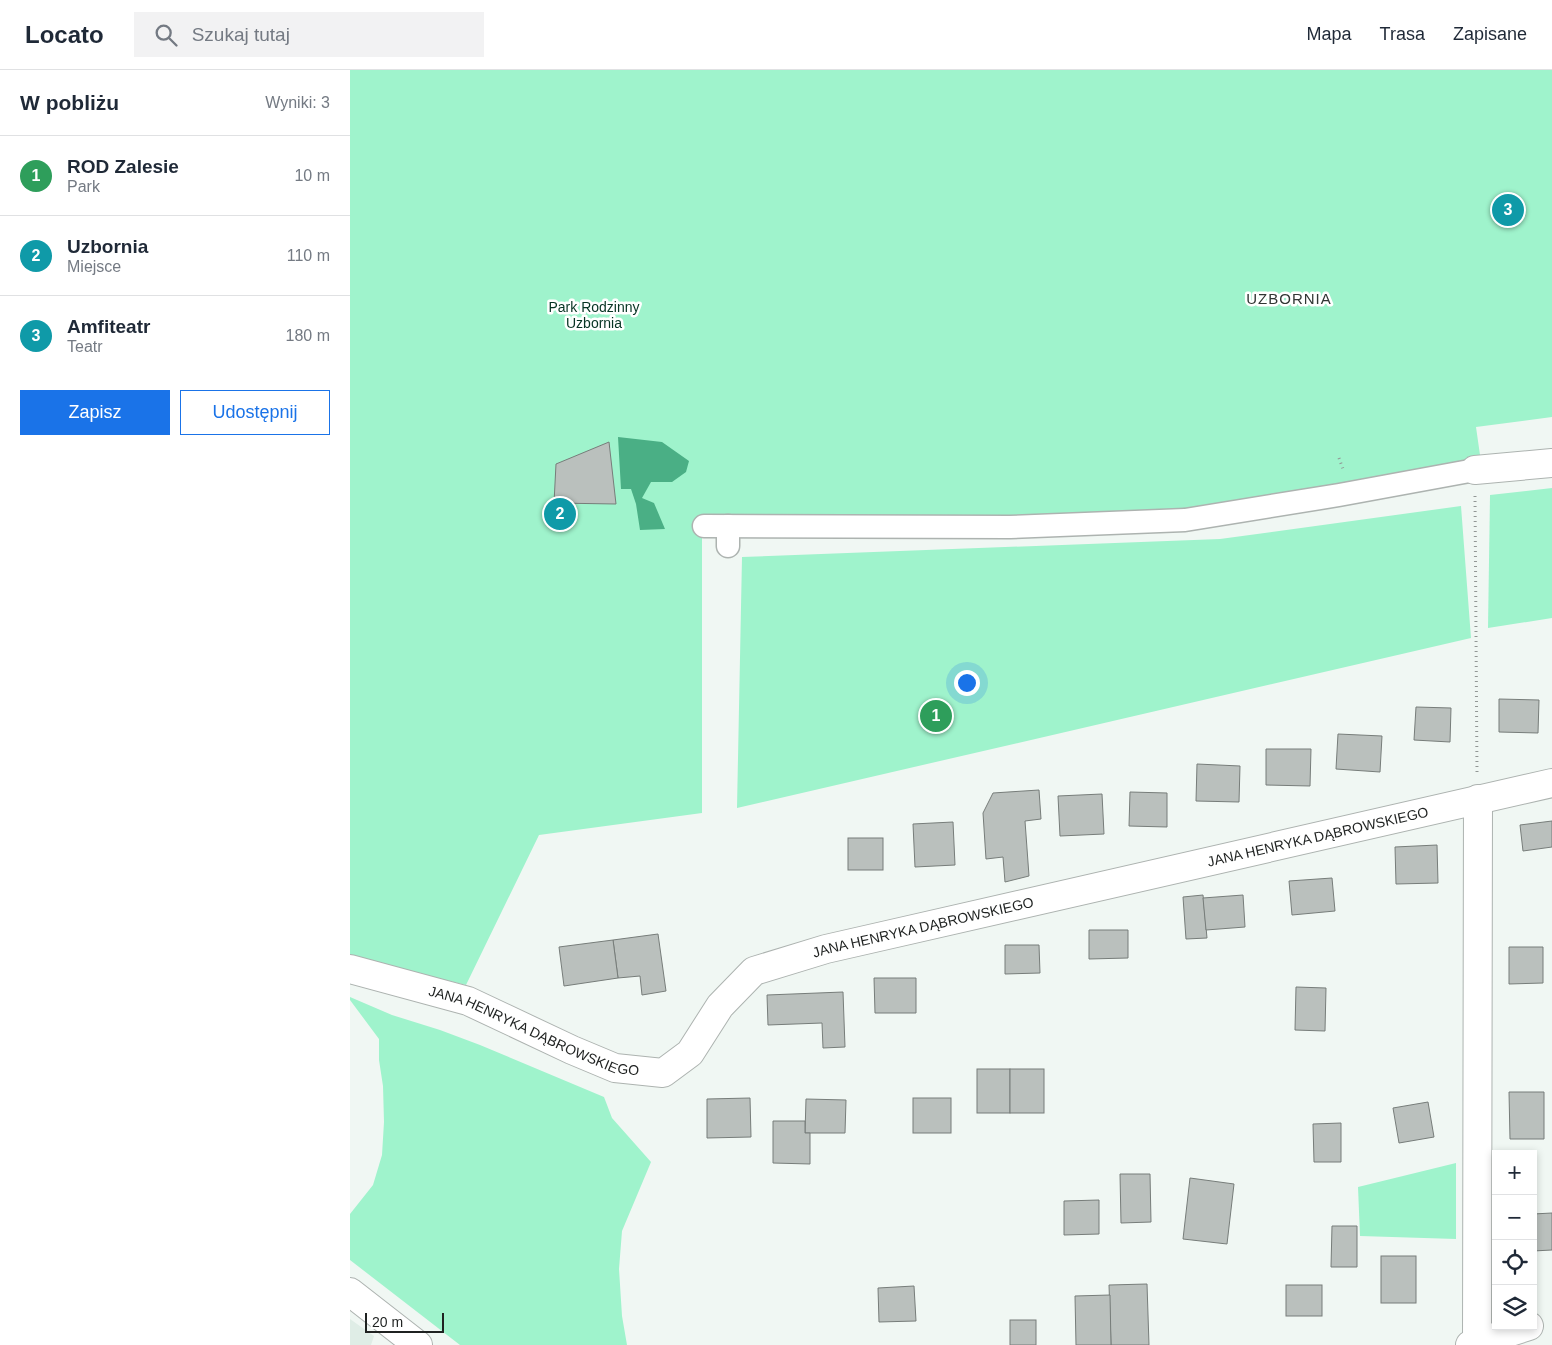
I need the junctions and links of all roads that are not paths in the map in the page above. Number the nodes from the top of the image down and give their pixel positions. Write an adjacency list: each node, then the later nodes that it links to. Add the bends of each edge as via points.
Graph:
1 (1552, 463): 2 (street)
2 (1475, 470): 3 (street, via 1186,520 728,536)
3 (704, 526)
4 (1552, 783): 5 (street, JANA HENRYKA DĄBROWSKIEGO)
5 (1478, 789): 6 (street, JANA HENRYKA DĄBROWSKIEGO, via 826,949 754,971 720,1006 690,1053 663,1073 615,1068 468,1001); 12 (street)
6 (350, 969)
7 (350, 1292): 13 (street)
8 (1552, 1319): 9 (street)
9 (1537, 1324)
10 (1518, 1330): 12 (street)
11 (1529, 1330): 14 (street)
12 (1474, 1344)
13 (418, 1345)
14 (1533, 1345)

